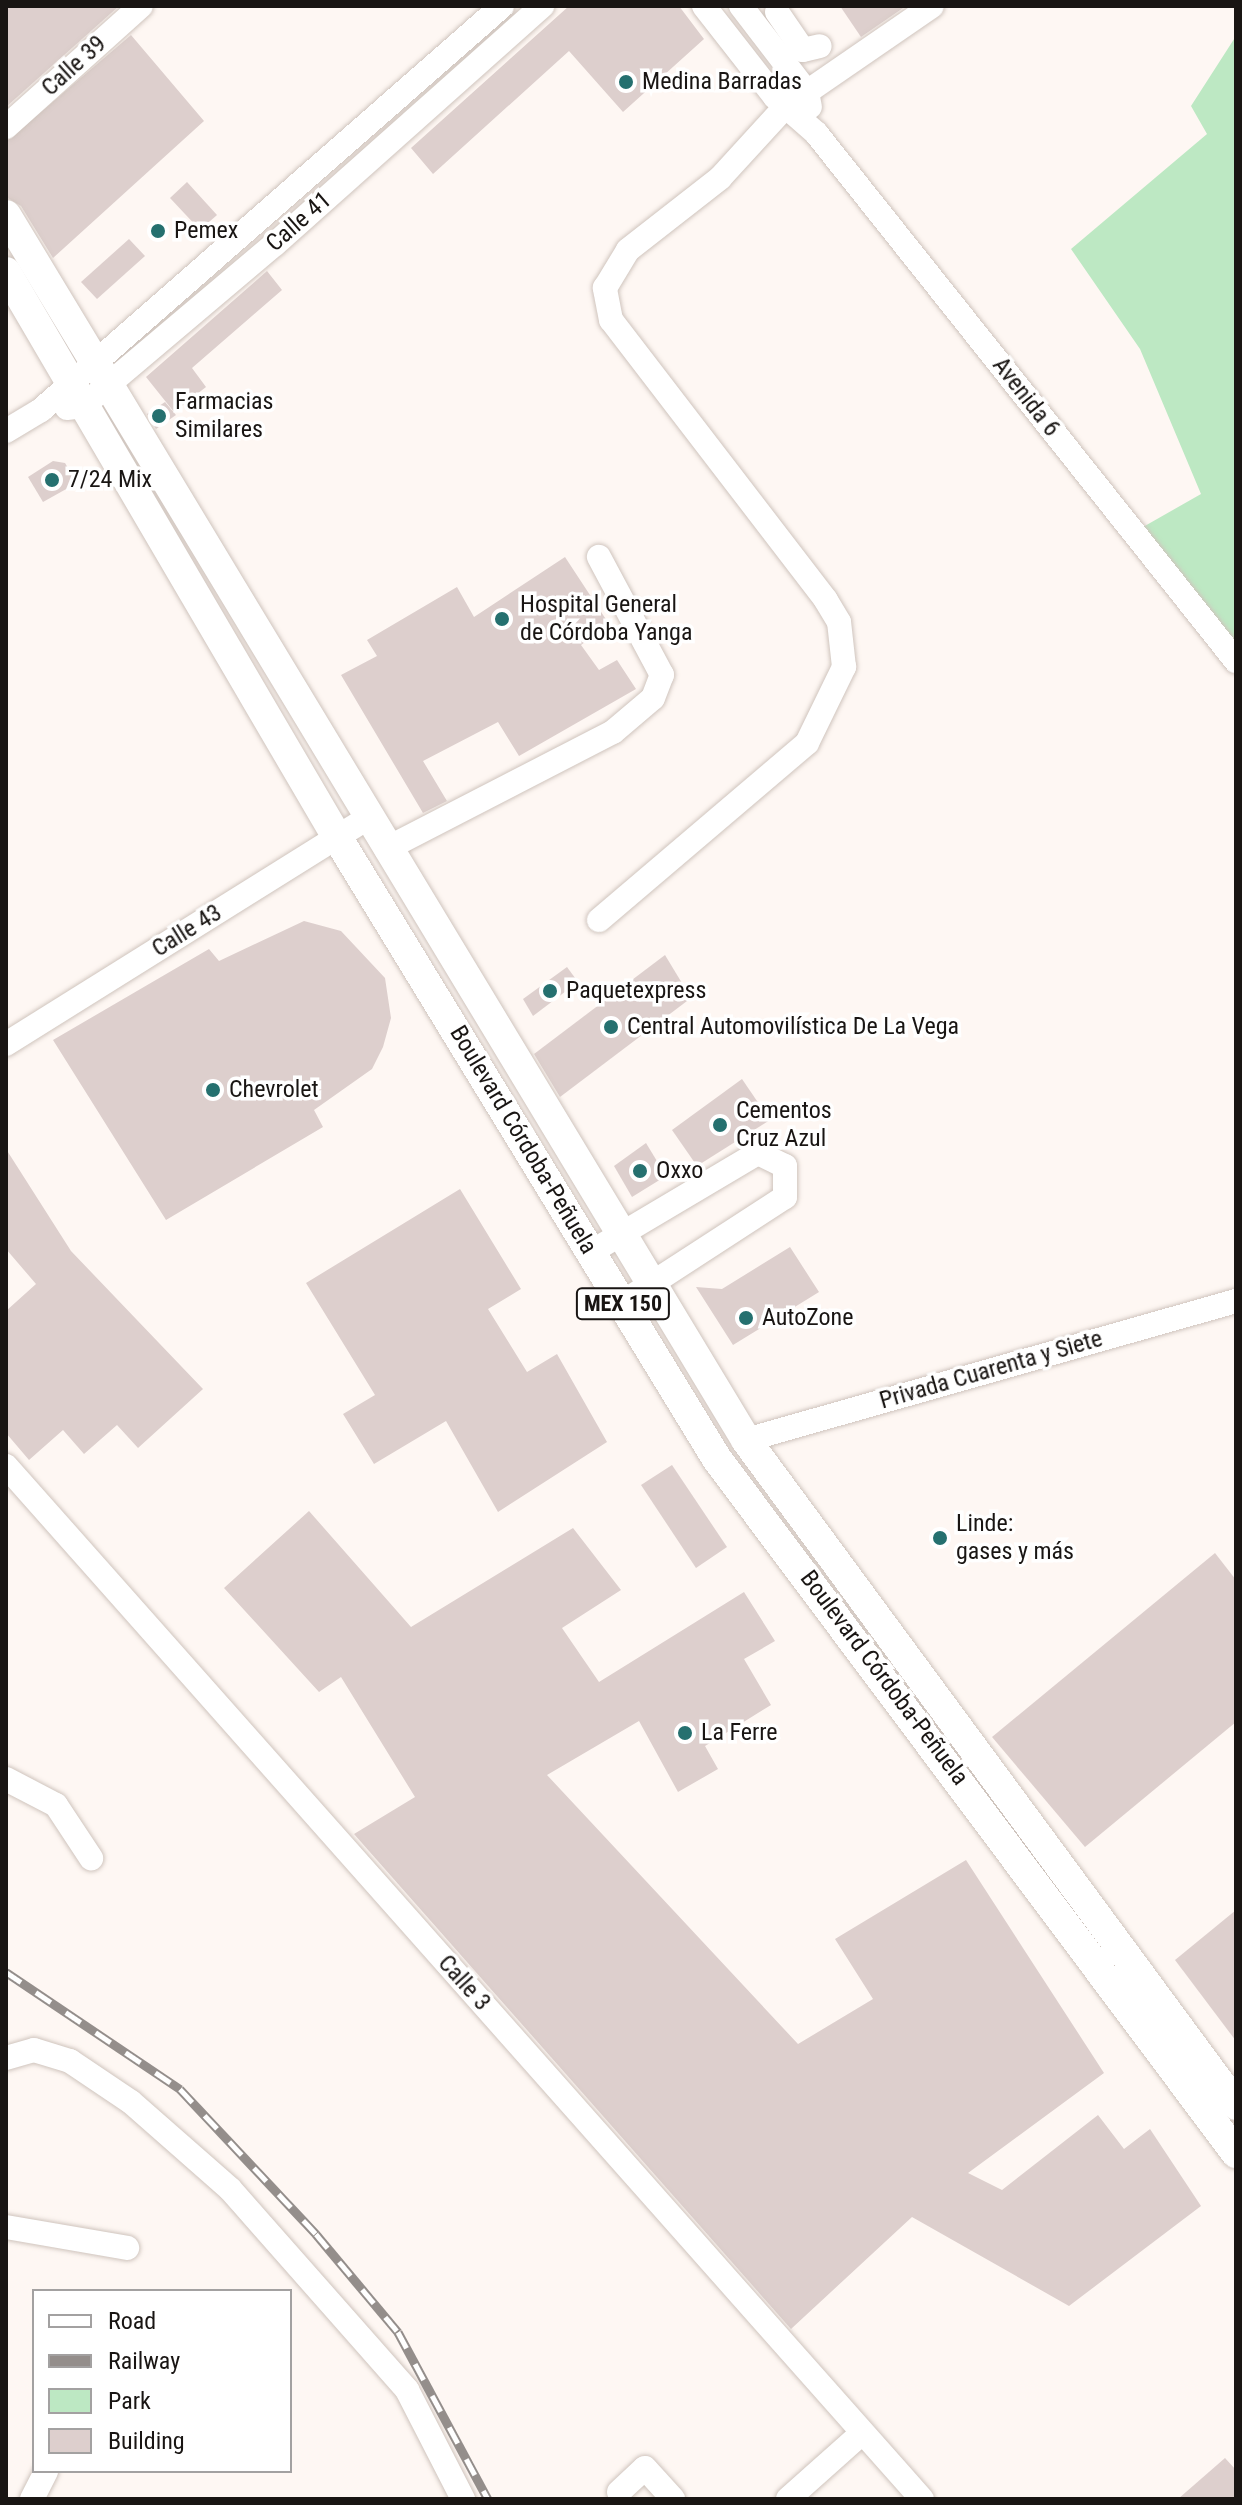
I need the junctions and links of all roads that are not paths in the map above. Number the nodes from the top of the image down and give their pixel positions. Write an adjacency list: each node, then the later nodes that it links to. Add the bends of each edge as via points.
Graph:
1 (141, 6): 14 (street, Calle 39)
2 (502, 6): 10 (street, Calle 41)
3 (542, 6): 11 (street, Calle 41)
4 (704, 6): 13 (street, Avenida 6)
5 (741, 6): 8 (street, Avenida 6)
6 (932, 6): 12 (street)
7 (781, 9): 8 (street); 9 (street, via 803,50)
8 (757, 26): 12 (street, Avenida 6)
9 (820, 46)
10 (456, 49): 11 (street); 17 (street, Calle 41)
11 (473, 71): 18 (street, Calle 41)
12 (807, 92): 13 (street); 15 (street, Avenida 6)
13 (785, 107): 15 (street, Avenida 6); 28 (street, via 720,178 628,250 604,297 611,320 826,600 844,642 841,679 807,743)
14 (6, 127)
15 (816, 133): 24 (street, Avenida 6)
16 (6, 215): 20 (main road, Boulevard Córdoba-Peñuela / MEX 150)
17 (259, 222): 18 (street); 20 (street, Calle 41)
18 (275, 244): 20 (street, Calle 41)
19 (6, 272): 21 (main road, Boulevard Córdoba-Peñuela / MEX 150)
20 (105, 370): 21 (street, Calle 41); 25 (main road, Boulevard Córdoba-Peñuela / MEX 150)
21 (76, 395): 22 (street); 26 (main road, Boulevard Córdoba-Peñuela / MEX 150)
22 (6, 431)
23 (599, 557): 27 (street, via 662,675 653,698 613,732)
24 (1236, 661)
25 (367, 818): 26 (street, Calle 43); 27 (main road, Boulevard Córdoba-Peñuela / MEX 150)
26 (337, 837): 29 (street, Calle 43); 31 (main road, Boulevard Córdoba-Peñuela / MEX 150)
27 (386, 849): 30 (main road, Boulevard Córdoba-Peñuela / MEX 150)
28 (599, 920)
29 (6, 1044)
30 (620, 1234): 31 (street); 32 (main road, Boulevard Córdoba-Peñuela / MEX 150); 32 (street, via 758,1153 785,1166 785,1197)
31 (591, 1252): 34 (main road, Boulevard Córdoba-Peñuela / MEX 150)
32 (651, 1285): 34 (street); 35 (main road, Boulevard Córdoba-Peñuela / MEX 150)
33 (1236, 1301): 35 (street, Privada Cuarenta y Siete)
34 (622, 1303): 36 (main road, Boulevard Córdoba-Peñuela / MEX 150)
35 (746, 1440): 36 (main road); 41 (main road, Boulevard Córdoba-Peñuela / MEX 150)
36 (717, 1459): 42 (main road, Boulevard Córdoba-Peñuela / MEX 150)
37 (6, 1466): 45 (street, Calle 3)
38 (6, 1779): 39 (street, via 56,1805)
39 (91, 1858)
40 (6, 2058): 49 (street, via 34,2050 70,2061 131,2102 230,2189 407,2390)
41 (1236, 2105)
42 (1236, 2153)
43 (6, 2227): 44 (street)
44 (127, 2248)
45 (862, 2433): 51 (street); 52 (street, Calle 3)
46 (45, 2473): 48 (street)
47 (619, 2492): 50 (street, via 645,2468)
48 (32, 2499)
49 (463, 2499)
50 (673, 2499)
51 (788, 2499)
52 (922, 2499)

